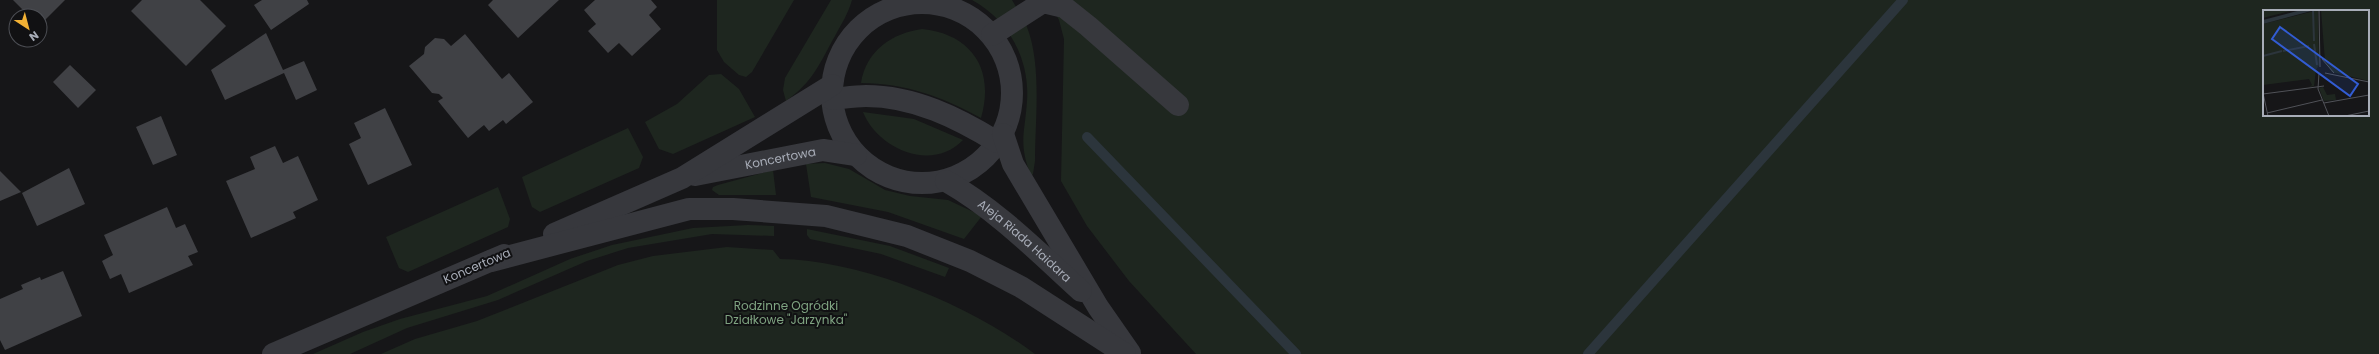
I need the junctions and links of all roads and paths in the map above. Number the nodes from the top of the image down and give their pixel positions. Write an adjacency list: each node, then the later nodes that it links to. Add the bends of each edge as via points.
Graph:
1 (869, 0): 3 (street)
2 (930, 1): 3 (street, via 887,10); 4 (street, via 965,13)
3 (867, 21): 5 (street, via 843,50 836,66)
4 (992, 35): 6 (street, via 1043,2 1064,7); 7 (street, via 1007,61 1013,83 1013,101)
5 (832, 92): 7 (street, via 930,107); 8 (street, via 836,122); 9 (street, Koncertowa)
6 (1178, 105)
7 (1000, 138): 10 (street, via 989,155 969,171); 12 (street, Aleja Riada Haidara, via 1012,164)
8 (856, 155): 9 (street, Koncertowa, via 823,150); 10 (street, via 868,166 898,180 914,184)
9 (682, 178): 11 (street, Koncertowa)
10 (946, 181): 12 (street, Aleja Riada Haidara, via 974,196 1001,218)
11 (491, 261): 13 (street, Koncertowa); 14 (street, via 689,209 733,209 826,216 907,236 970,261 1021,287)
12 (1098, 307): 15 (street, Aleja Riada Haidara)
13 (273, 354)
14 (1125, 354)
15 (1131, 354)

